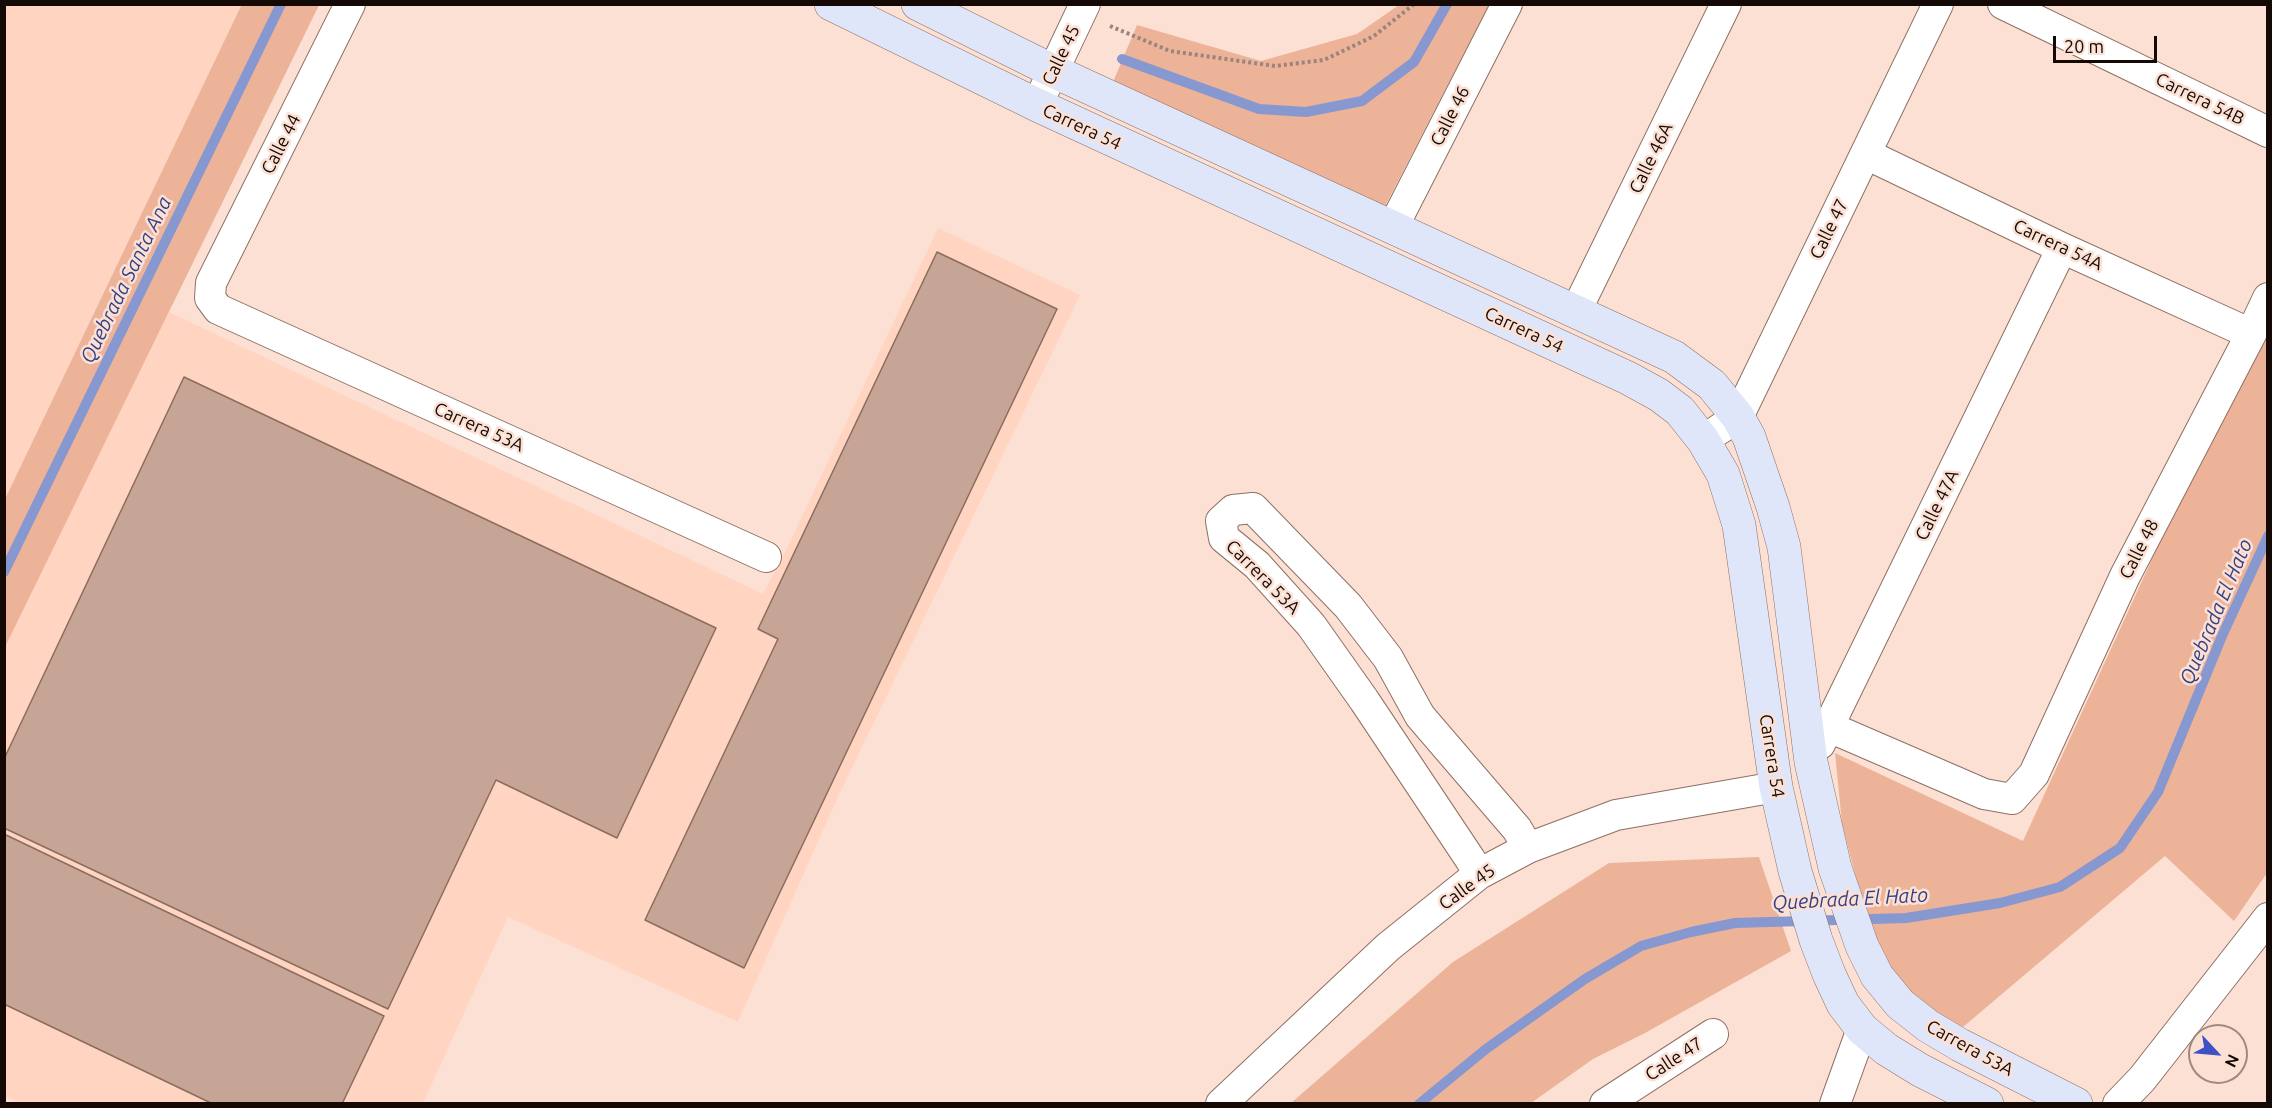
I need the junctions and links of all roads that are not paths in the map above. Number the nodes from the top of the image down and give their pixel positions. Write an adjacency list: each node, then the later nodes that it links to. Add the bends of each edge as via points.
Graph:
1 (350, 4): 15 (street, Calle 44)
2 (831, 4): 10 (main road, Carrera 54)
3 (1507, 4): 13 (street, Calle 46)
4 (1726, 4): 17 (street, Calle 46A)
5 (1938, 4): 12 (street, Calle 47)
6 (2003, 4): 11 (street, Carrera 54B)
7 (925, 5): 9 (main road)
8 (1083, 9): 9 (street, Calle 45)
9 (1053, 71): 10 (street, Calle 45); 13 (main road)
10 (1037, 105): 20 (main road, Carrera 54, via 1628,378 1680,411)
11 (2268, 132)
12 (1866, 154): 14 (street, Carrera 54A); 19 (street, Calle 47)
13 (1393, 227): 17 (main road)
14 (2062, 248): 18 (street, Carrera 54A); 22 (street, Calle 47A)
15 (211, 283): 21 (street, Carrera 53A, via 210,298 218,309)
16 (2268, 298): 18 (street, Calle 48)
17 (1576, 311): 19 (main road, via 1674,357 1712,385)
18 (2251, 334): 22 (street, Calle 48, via 2125,576 2034,774 2012,799 1984,794)
19 (1738, 417): 20 (street); 23 (main road, via 1749,437 1784,547)
20 (1703, 440): 24 (main road, Carrera 54, via 1723,474 1739,525)
21 (766, 557)
22 (1829, 727): 23 (street, Calle 47A)
23 (1811, 762): 34 (main road, Carrera 53A, via 1835,868 1862,946 1877,976 1900,1004 1928,1026)
24 (1776, 787): 25 (street, Calle 45, via 1616,815); 28 (main road, Carrera 54, via 1816,940 1843,1004)
25 (1528, 848): 26 (street, Calle 45); 26 (street, Carrera 53A, via 1420,716 1388,658 1348,606 1253,508 1233,510 1221,521 1224,538 1257,564 1311,625)
26 (1479, 874): 30 (street, Calle 45, via 1388,947)
27 (2264, 930): 35 (street)
28 (1862, 1029): 32 (street); 33 (main road, via 1920,1070)
29 (1713, 1034): 31 (street, Calle 47)
30 (1221, 1104)
31 (1605, 1104)
32 (1835, 1104)
33 (1987, 1104)
34 (2076, 1104)
35 (2118, 1104)

